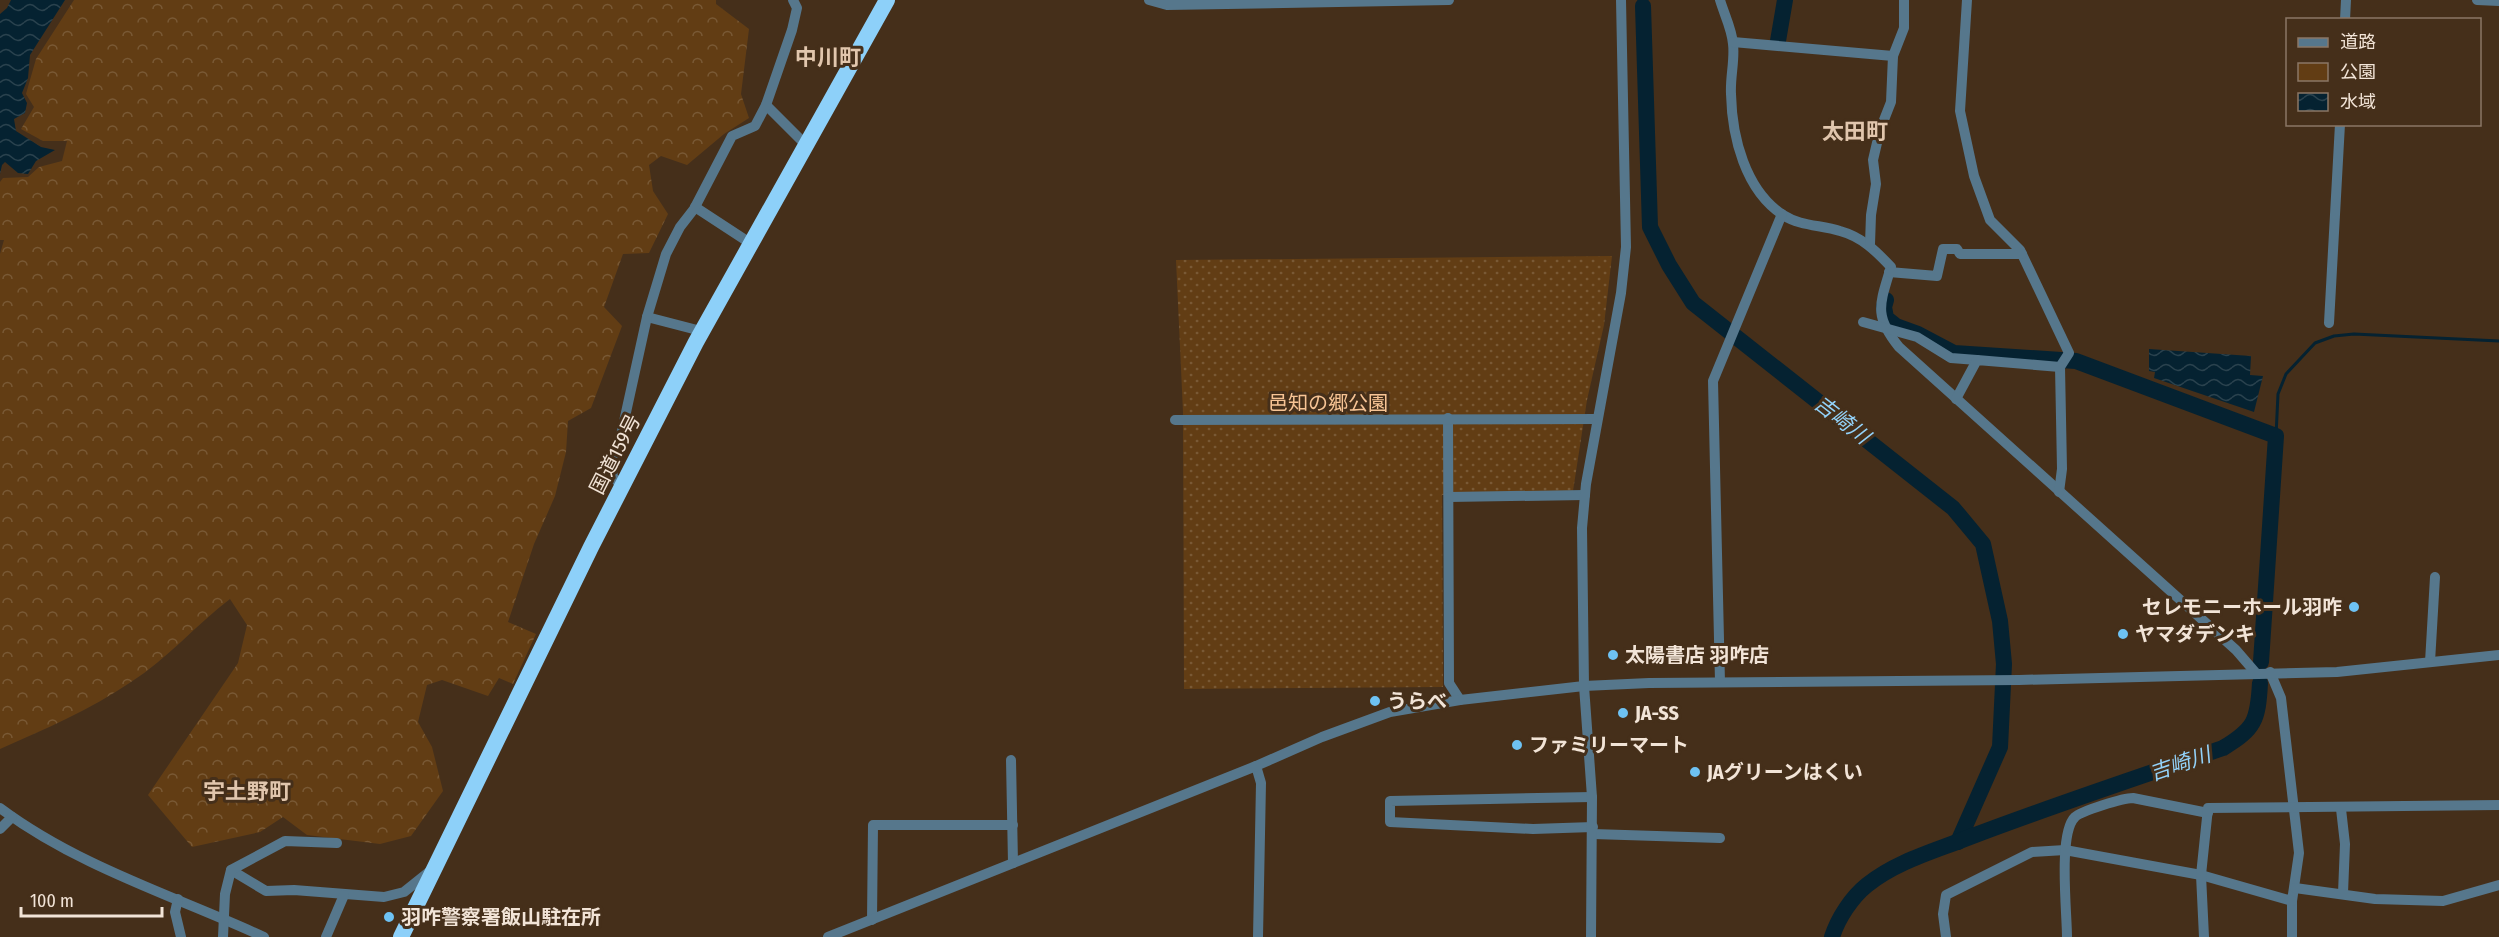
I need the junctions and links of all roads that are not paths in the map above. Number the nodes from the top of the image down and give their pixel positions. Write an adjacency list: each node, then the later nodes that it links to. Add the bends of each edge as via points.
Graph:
1 (793, 0): 15 (street, via 796,8 792,30)
2 (887, 0): 17 (highway, 国道159号)
3 (1149, 0): 4 (street, via 1167,5)
4 (1449, 0)
5 (1620, 0): 33 (street, via 1626,247)
6 (1720, 0): 13 (street)
7 (1904, 0): 14 (street, via 1904,28)
8 (1967, 0): 22 (street, via 1960,111 1969,154 1990,220)
9 (2346, 0): 12 (street)
10 (2477, 0): 11 (street)
11 (2499, 1)
12 (2345, 18)
13 (1733, 42): 14 (street); 19 (street, via 1731,95 1746,172 1755,188)
14 (1893, 56): 21 (street, via 1891,102 1873,160 1876,184)
15 (766, 105): 17 (street); 18 (street, via 755,126 732,136)
16 (2340, 126): 26 (street)
17 (806, 146): 20 (highway, 国道159号)
18 (695, 207): 20 (street); 24 (street, via 666,254)
19 (1782, 214): 21 (street, via 1797,222 1842,231); 44 (street, via 1713,381)
20 (750, 243): 28 (highway, 国道159号)
21 (1870, 244): 23 (street, via 1891,267)
22 (2022, 254): 23 (street, via 1960,254 1957,249 1943,249 1937,276); 30 (street, via 2069,353)
23 (1889, 272): 27 (street, via 1879,312)
24 (647, 317): 28 (street); 35 (street, via 612,476)
25 (1863, 322): 27 (street)
26 (2329, 323)
27 (1886, 328): 29 (street, via 1917,337 1951,358); 31 (street, via 1899,347)
28 (702, 331): 35 (highway, 国道159号)
29 (1977, 360): 30 (street); 31 (street)
30 (2063, 362): 36 (street)
31 (1956, 399): 36 (street)
32 (1448, 418): 33 (street); 34 (street); 38 (street)
33 (1597, 418): 37 (street)
34 (1176, 420)
35 (622, 486): 63 (highway, 国道159号)
36 (2059, 492): 42 (street, via 2236,650)
37 (1585, 495): 38 (street); 45 (street)
38 (1449, 497): 46 (street, via 1449,683)
39 (2435, 578): 41 (street)
40 (2499, 655): 41 (street)
41 (2430, 662): 43 (street, via 2337,672)
42 (2255, 672): 43 (street); 44 (street, via 2019,680)
43 (2270, 672): 52 (street, via 2281,699)
44 (1720, 682): 45 (street)
45 (1584, 687): 46 (street); 49 (street)
46 (1460, 700): 48 (street, via 1390,712)
47 (1011, 760): 56 (street)
48 (1256, 766): 62 (street); 80 (street, via 1261,783)
49 (1592, 797): 58 (street); 58 (street, via 1390,801 1390,822)
50 (2499, 805): 53 (street)
51 (0, 808): 55 (street)
52 (2294, 808): 53 (street); 54 (street, via 2208,808); 67 (street, via 2299,853)
53 (2341, 809): 68 (street, via 2345,844)
54 (2208, 813): 61 (street, via 2124,798 2076,816 2068,828); 65 (street)
55 (12, 816): 57 (street); 70 (street, via 55,844)
56 (1013, 825): 62 (street); 73 (street, via 873,825)
57 (0, 829)
58 (1593, 830): 59 (street); 81 (street)
59 (1720, 838)
60 (337, 843): 64 (street, via 285,841)
61 (2065, 850): 65 (street); 82 (street, via 2032,852 1946,895); 83 (street)
62 (1013, 863): 73 (street)
63 (434, 868): 69 (street, via 404,892 384,897); 78 (highway, 国道159号)
64 (231, 870): 69 (street, via 266,891); 72 (street)
65 (2201, 875): 71 (street); 84 (street)
66 (2499, 885): 68 (street, via 2443,901 2384,900)
67 (2295, 888): 68 (street); 71 (street)
68 (2343, 893)
69 (344, 895): 77 (street)
70 (178, 899): 72 (street); 74 (street, via 175,912)
71 (2292, 901): 85 (street)
72 (223, 918): 75 (street); 76 (street)
73 (872, 920): 79 (street)
74 (181, 937)
75 (223, 937)
76 (264, 937)
77 (326, 937)
78 (401, 937)
79 (828, 937)
80 (1258, 937)
81 (1591, 937)
82 (1946, 937)
83 (2067, 937)
84 (2204, 937)
85 (2292, 937)

